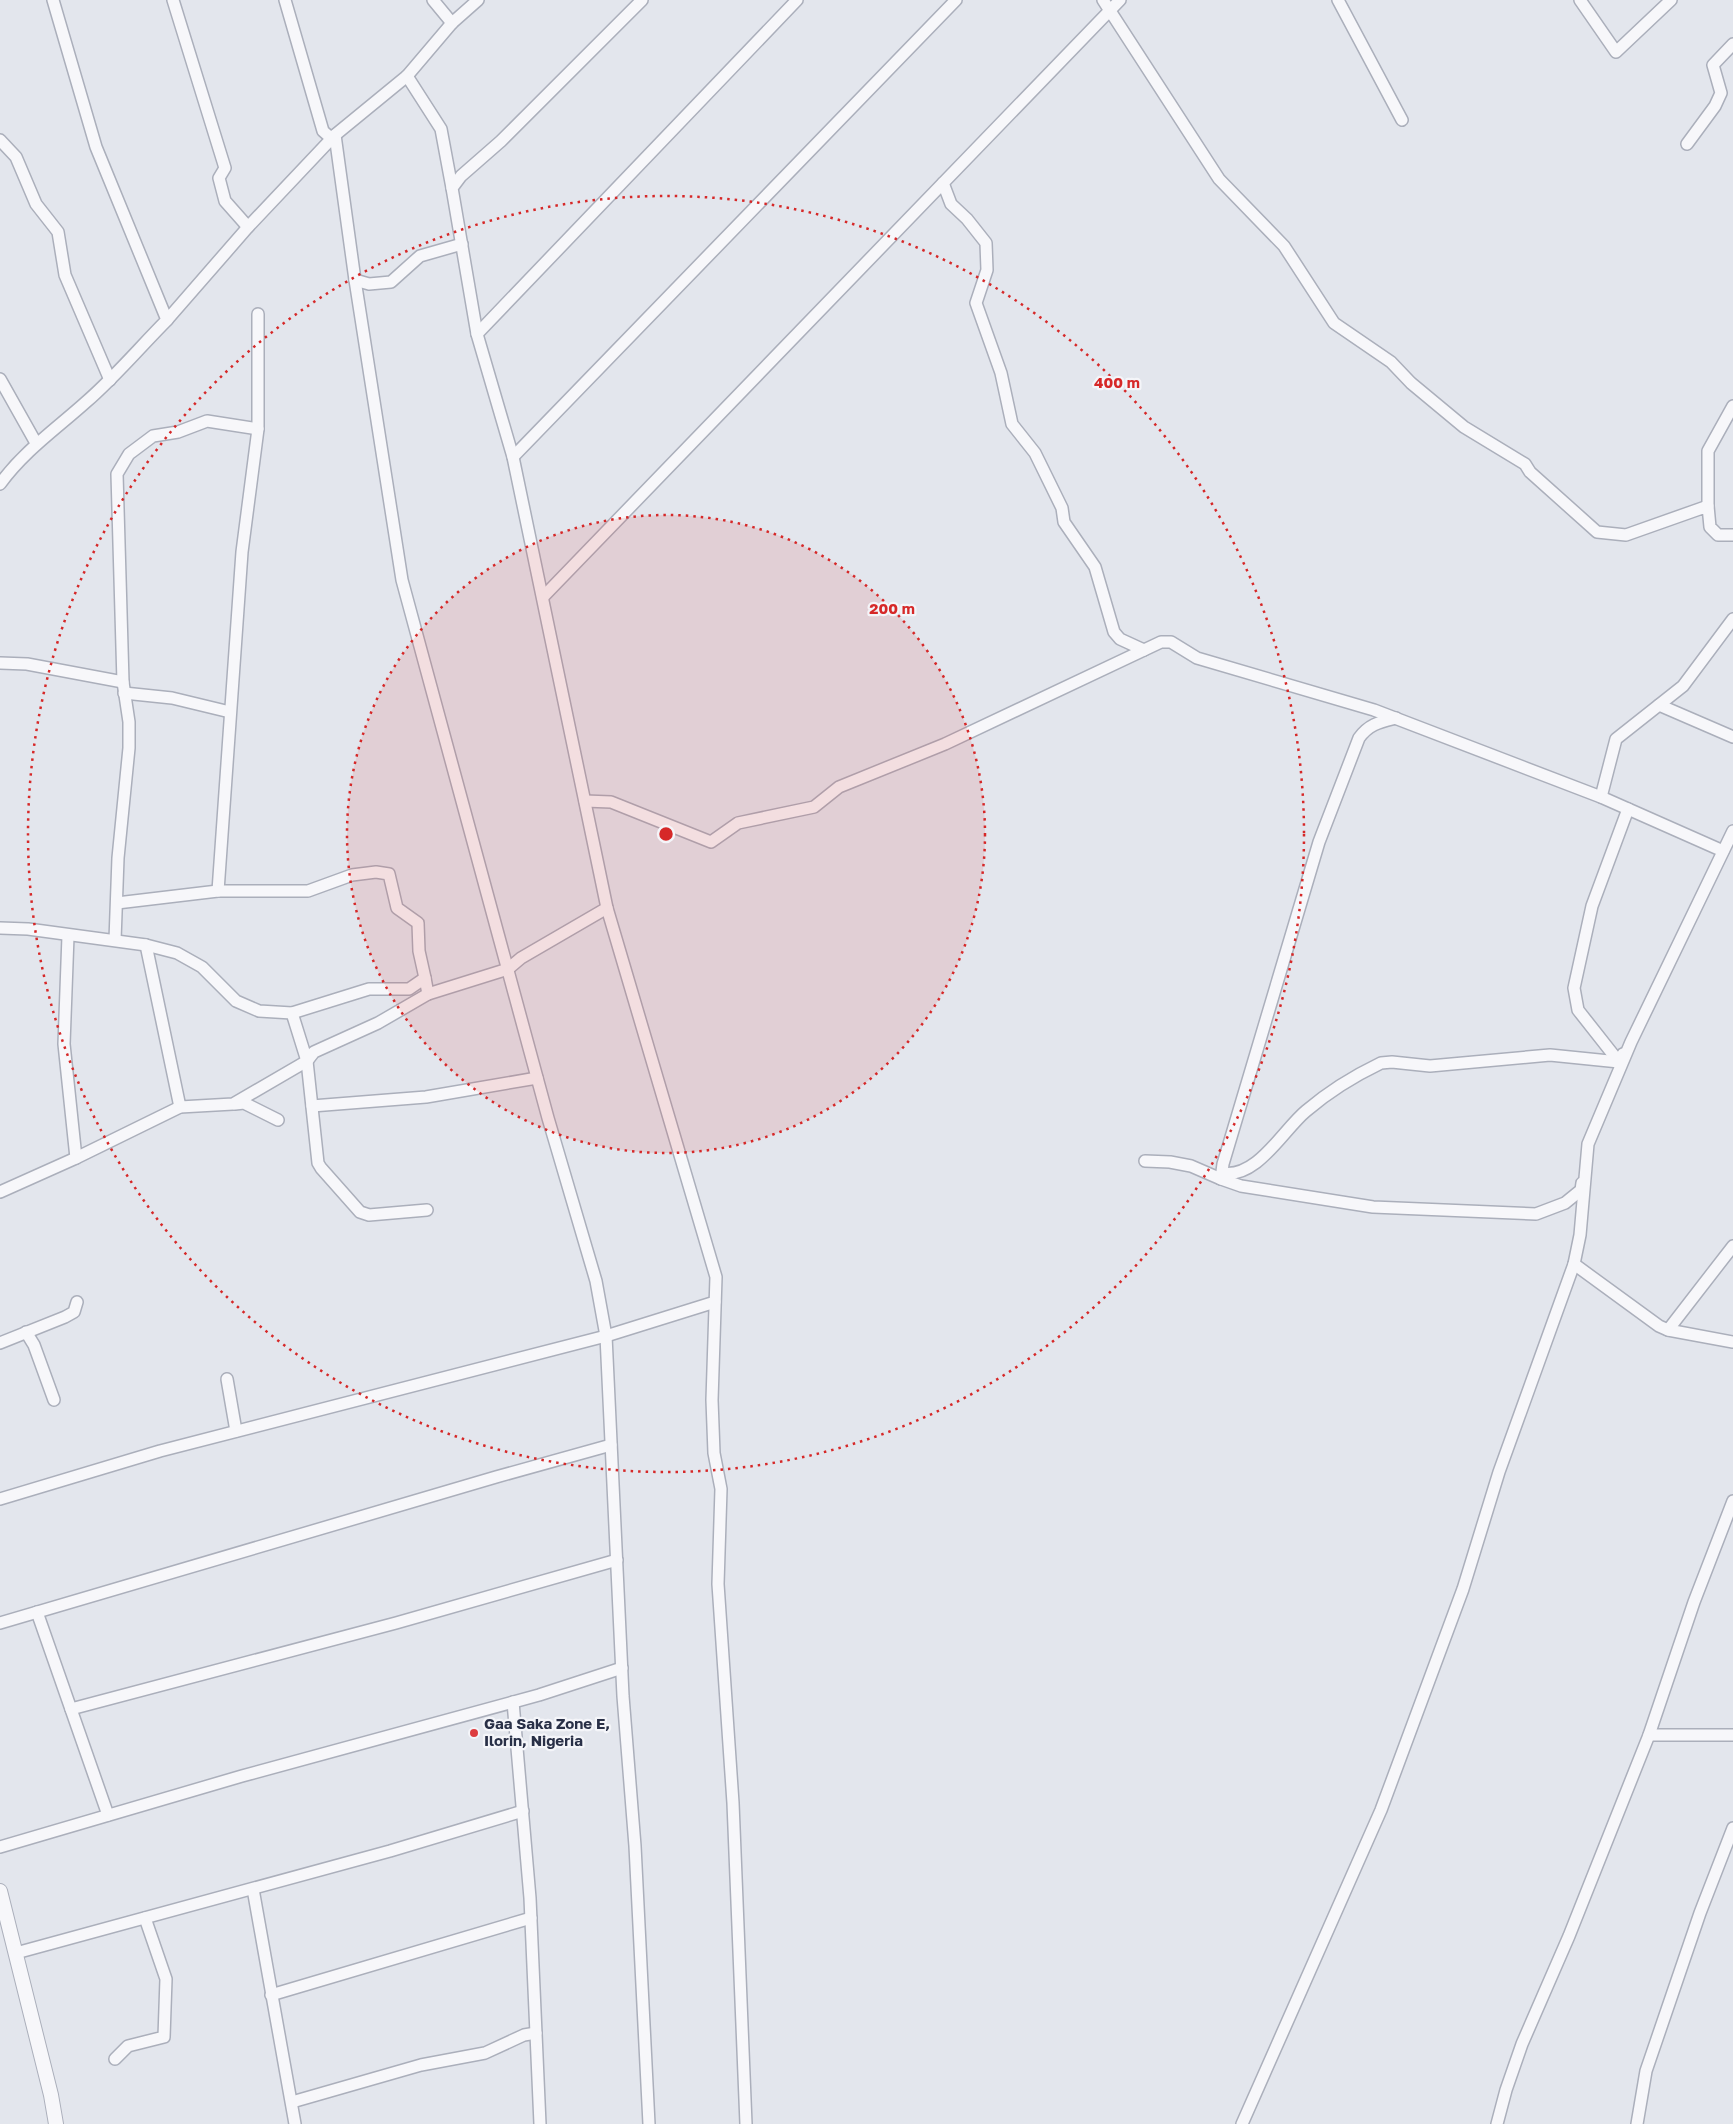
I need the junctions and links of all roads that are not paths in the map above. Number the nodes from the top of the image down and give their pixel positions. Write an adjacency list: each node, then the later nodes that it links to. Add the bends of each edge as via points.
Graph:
1 (54, 0): 29 (street, via 96,148)
2 (173, 0): 25 (street, via 225,168 219,178 225,201)
3 (285, 0): 20 (street, via 323,131)
4 (433, 0): 15 (street)
5 (478, 0): 15 (street)
6 (642, 0): 24 (street)
7 (797, 0): 30 (street)
8 (956, 0): 36 (street)
9 (1103, 0): 14 (street)
10 (1120, 0): 14 (street)
11 (1338, 0): 19 (street)
12 (1580, 0): 13 (street, via 1616,52)
13 (1671, 0)
14 (1110, 11): 23 (street); 38 (street, via 1219,178 1284,246 1334,323 1391,362 1464,427 1525,464 1597,532 1626,535)
15 (452, 23): 17 (street)
16 (1733, 44): 18 (street, via 1712,66)
17 (407, 76): 20 (street); 24 (street, via 441,129)
18 (1727, 92): 22 (street)
19 (1402, 120)
20 (334, 137): 25 (street); 27 (street)
21 (0, 140): 32 (street, via 16,157 36,204 58,232 65,275)
22 (1686, 144)
23 (943, 183): 40 (street); 42 (street, via 950,204 986,243 987,270 976,303 1001,373 1012,424 1035,452 1062,508 1064,522 1095,567 1114,632 1120,639)
24 (452, 188): 26 (street)
25 (248, 227): 29 (street)
26 (462, 244): 27 (street, via 420,256 391,282 369,284); 30 (street)
27 (354, 280): 61 (street, via 402,580)
28 (258, 314): 34 (street)
29 (167, 320): 32 (street)
30 (477, 334): 36 (street)
31 (0, 379): 35 (street)
32 (110, 380): 35 (street)
33 (1733, 406): 38 (street, via 1708,451)
34 (258, 429): 44 (street, via 207,421 178,432 153,436 129,454 119,467); 46 (street, via 242,552)
35 (36, 444): 37 (street)
36 (513, 456): 40 (street)
37 (0, 484)
38 (1708, 506): 39 (street, via 1710,527 1718,535)
39 (1733, 535)
40 (543, 597): 50 (street)
41 (1733, 619): 45 (street, via 1684,686)
42 (1144, 650): 47 (street, via 1161,642 1171,642 1197,658); 50 (street, via 945,744 839,787 814,807 738,823 711,842 611,802)
43 (0, 663): 44 (street, via 27,664)
44 (124, 687): 46 (street); 55 (street, via 129,748)
45 (1659, 705): 48 (street); 49 (street, via 1616,740)
46 (230, 712): 54 (street)
47 (1396, 718): 49 (street); 76 (street, via 1373,724 1359,738 1319,842)
48 (1733, 737)
49 (1601, 797): 51 (street)
50 (585, 801): 56 (street)
51 (1628, 809): 53 (street); 67 (street, via 1592,906 1574,988 1578,1010)
52 (1733, 831): 53 (street)
53 (1722, 851): 65 (street)
54 (218, 891): 55 (street); 62 (street, via 308,891 352,875 389,874 397,908 418,924)
55 (117, 903): 59 (street)
56 (607, 908): 61 (street, via 521,958); 82 (street, via 716,1277)
57 (0, 928): 58 (street, via 28,928)
58 (68, 936): 59 (street); 74 (street, via 64,1044)
59 (115, 940): 60 (street)
60 (146, 945): 64 (street, via 195,961 244,1005 259,1011); 71 (street)
61 (508, 969): 63 (street); 68 (street)
62 (425, 978): 63 (street); 64 (street, via 409,988 369,989)
63 (428, 994): 66 (street, via 378,1023 314,1052)
64 (292, 1013): 66 (street)
65 (1631, 1042): 67 (street); 73 (street)
66 (307, 1061): 69 (street); 70 (street)
67 (1619, 1062): 76 (street, via 1550,1055 1430,1066 1381,1063 1305,1111 1271,1150 1253,1164 1237,1173)
68 (537, 1078): 70 (street, via 426,1097); 85 (street, via 596,1281)
69 (233, 1104): 71 (street); 72 (street, via 244,1103)
70 (312, 1106): 78 (street, via 318,1163 354,1208 369,1215)
71 (180, 1107): 74 (street)
72 (278, 1120)
73 (1588, 1144): 76 (street, via 1580,1190 1565,1203 1536,1214 1373,1207 1241,1186); 80 (street, via 1580,1235)
74 (76, 1158): 77 (street)
75 (1145, 1161): 76 (street, via 1170,1162)
76 (1221, 1176)
77 (0, 1192)
78 (427, 1210)
79 (1733, 1246): 83 (street)
80 (1574, 1264): 83 (street); 121 (street, via 1499,1472 1464,1590 1381,1810)
81 (77, 1302): 84 (street, via 74,1312)
82 (715, 1302): 85 (street); 120 (street, via 712,1400 714,1453 721,1489 718,1584 733,1803)
83 (1668, 1330): 86 (street)
84 (26, 1332): 87 (street); 89 (street, via 34,1344)
85 (606, 1336): 90 (street); 91 (street)
86 (1733, 1342)
87 (0, 1344)
88 (227, 1378): 90 (street)
89 (54, 1400)
90 (236, 1432): 92 (street)
91 (611, 1445): 94 (street); 95 (street)
92 (0, 1499)
93 (1733, 1502): 100 (street, via 1694,1602)
94 (616, 1560): 97 (street); 99 (street, via 396,1623)
95 (37, 1612): 96 (street); 99 (street)
96 (0, 1623)
97 (622, 1668): 98 (street); 119 (street)
98 (513, 1702): 102 (street); 103 (street)
99 (71, 1709): 103 (street)
100 (1649, 1735): 101 (street); 122 (street, via 1525,2036)
101 (1733, 1735)
102 (523, 1811): 106 (street); 109 (street)
103 (108, 1815): 105 (street)
104 (1733, 1828): 123 (street, via 1646,2071)
105 (0, 1847)
106 (253, 1889): 108 (street); 112 (street)
107 (0, 1891): 110 (street)
108 (146, 1918): 111 (street); 114 (street, via 166,1979 164,2037 128,2046)
109 (531, 1918): 112 (street); 113 (street)
110 (4, 1923): 111 (street)
111 (16, 1953): 116 (street)
112 (271, 1994): 115 (street)
113 (536, 2033): 115 (street, via 524,2035 485,2053 421,2065); 118 (street)
114 (115, 2059)
115 (292, 2102): 117 (street)
116 (56, 2124)
117 (295, 2124)
118 (540, 2124)
119 (649, 2124)
120 (746, 2124)
121 (1242, 2124)
122 (1497, 2124)
123 (1636, 2124)

